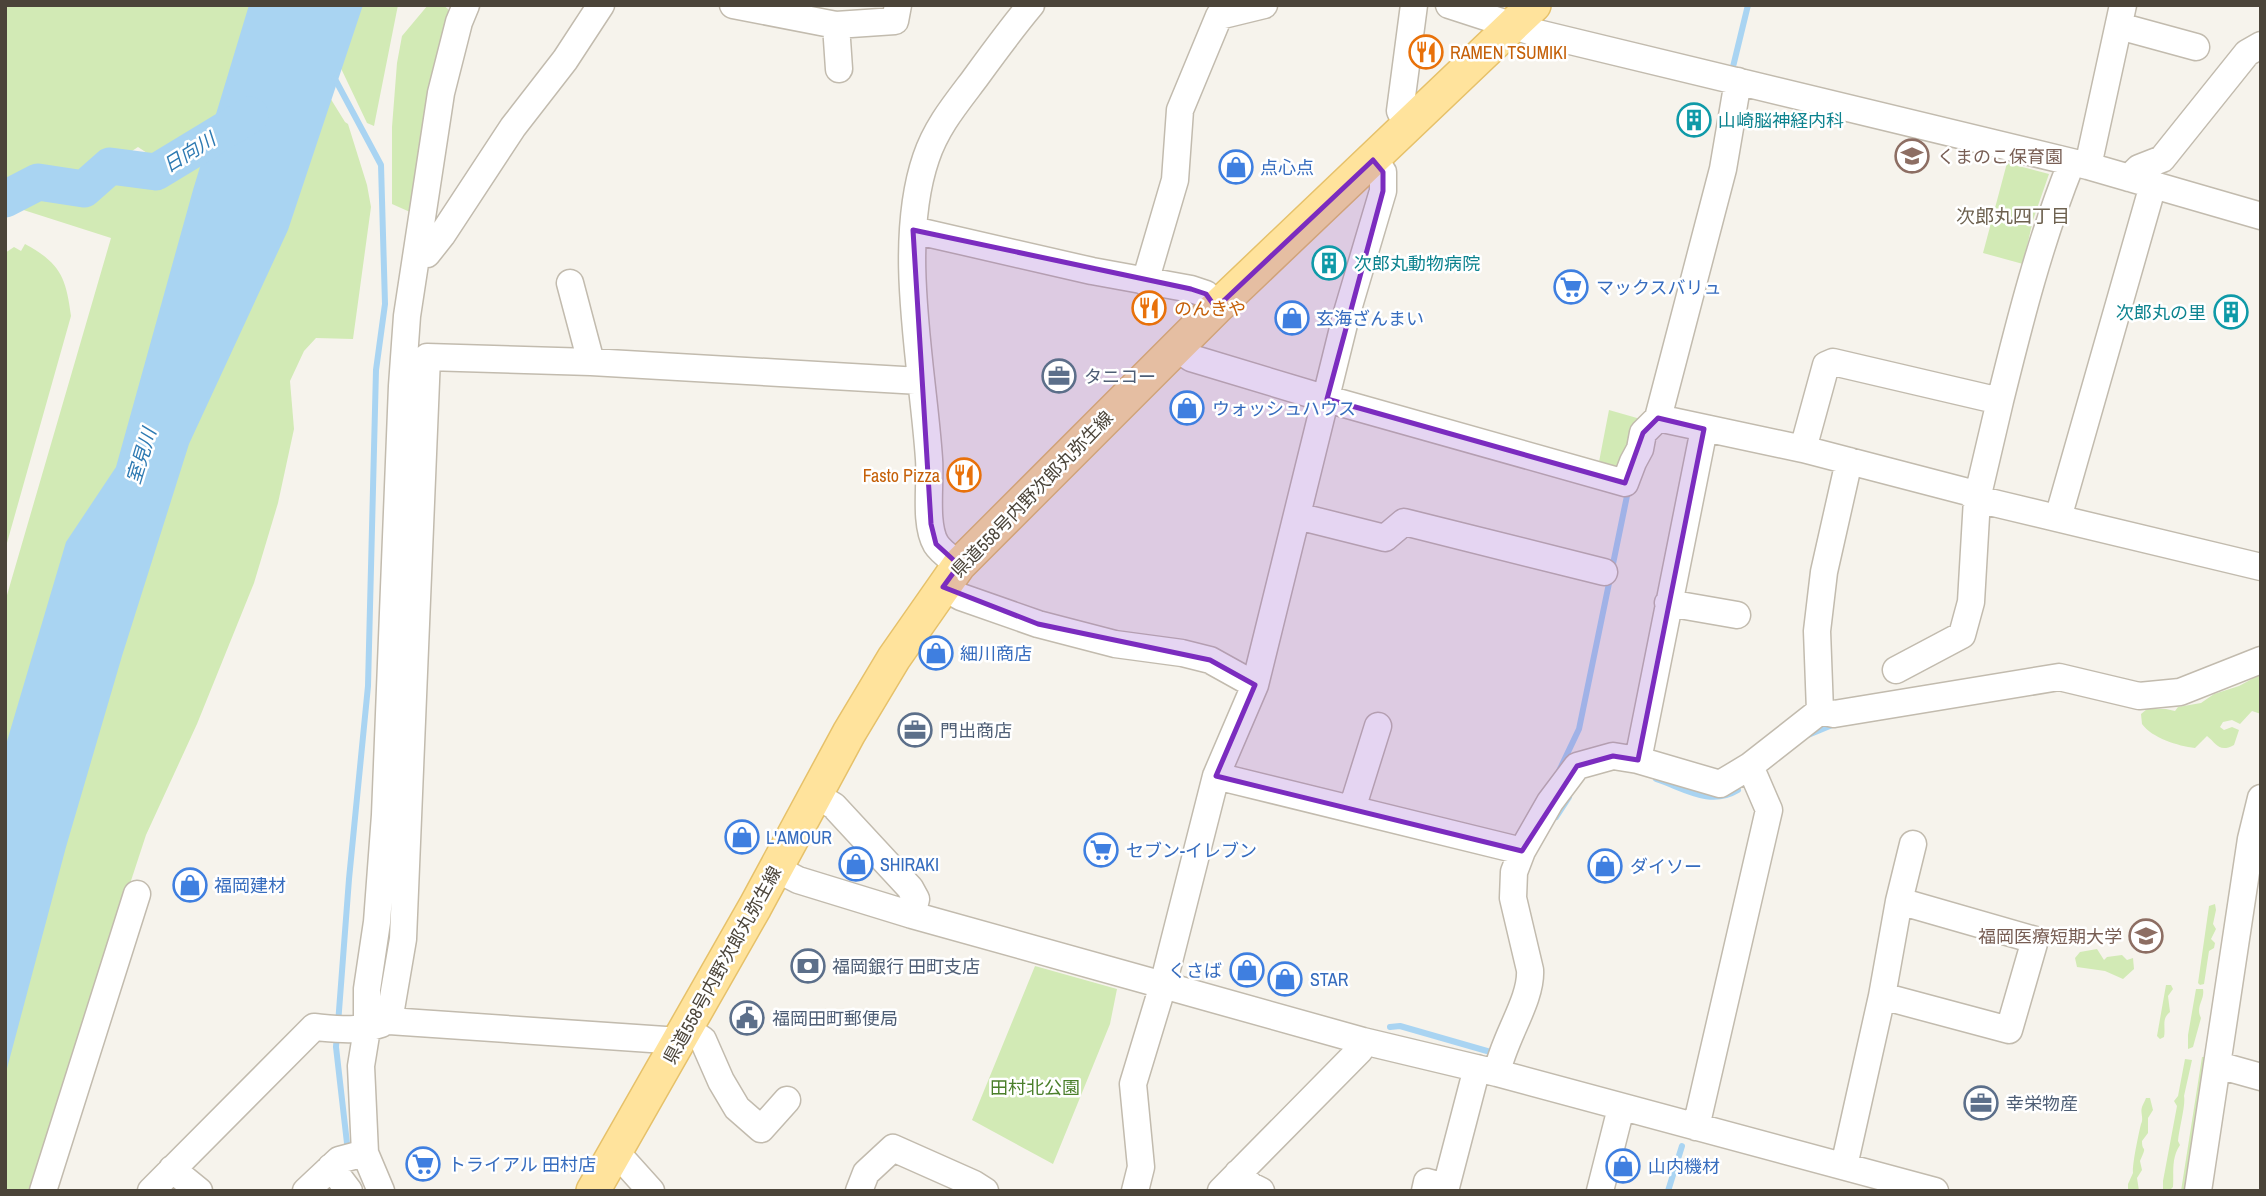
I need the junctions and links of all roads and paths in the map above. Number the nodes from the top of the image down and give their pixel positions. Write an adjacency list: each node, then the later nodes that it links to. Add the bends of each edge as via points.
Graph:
1 (466, 5): 22 (street, via 441,93)
2 (601, 5): 22 (street, via 442,236 426,254)
3 (733, 5): 11 (street)
4 (898, 5): 11 (street, via 895,21)
5 (1031, 5): 21 (street, via 939,126 925,160)
6 (1264, 5): 23 (street, via 1219,16 1180,110 1175,180)
7 (1414, 5): 16 (street, via 1399,111)
8 (1448, 5): 9 (street)
9 (1522, 16): 15 (street); 16 (main road, 県道558号内野次郎丸弥生線)
10 (2121, 16): 13 (street); 18 (street)
11 (836, 24): 14 (street)
12 (2261, 45): 19 (street, via 2247,53 2162,159 2139,168)
13 (2196, 47)
14 (839, 69)
15 (1730, 79): 18 (street); 31 (street, via 1723,169)
16 (1407, 125): 17 (main road, 県道558号内野次郎丸弥生線)
17 (1373, 160): 25 (main road, 県道558号内野次郎丸弥生線); 29 (street, via 1383,172 1383,191)
18 (2079, 165): 19 (street); 30 (street, via 2057,199 2028,287)
19 (2141, 182): 20 (street); 37 (street)
20 (2261, 216)
21 (914, 230): 23 (street); 28 (street)
22 (418, 254): 62 (street, via 402,386 385,815 367,989)
23 (1145, 282): 25 (street, via 1191,289 1206,295)
24 (570, 283): 27 (street)
25 (1216, 308): 26 (main road, 県道558号内野次郎丸弥生線)
26 (1176, 348): 29 (street, via 1191,358); 40 (main road, 県道558号内野次郎丸弥生線)
27 (591, 362): 28 (street); 62 (street, via 427,357 403,939)
28 (920, 381): 40 (street, via 931,524)
29 (1327, 399): 31 (street, via 1625,483); 36 (street)
30 (2000, 401): 33 (street, via 1833,362 1826,365); 35 (street)
31 (1651, 425): 32 (street)
32 (1704, 429): 33 (street); 41 (street)
33 (1803, 449): 34 (street)
34 (1849, 461): 35 (street, via 1968,492); 46 (street, via 1822,584 1817,631)
35 (1977, 499): 37 (street); 43 (street, via 1971,602 1962,635)
36 (1297, 516): 39 (street, via 1385,538 1404,522); 45 (street)
37 (2058, 518): 38 (street)
38 (2261, 567)
39 (1604, 572)
40 (951, 576): 45 (street, via 961,597 1115,644 1210,660); 51 (main road, 県道558号内野次郎丸弥生線, via 894,658)
41 (1668, 603): 42 (street); 48 (street)
42 (1737, 615)
43 (1905, 658)
44 (2261, 660): 46 (street, via 2180,692 2138,696 2059,677 1834,714)
45 (1255, 685): 50 (street)
46 (1820, 711): 49 (street)
47 (1378, 726): 53 (street)
48 (1638, 760): 49 (street, via 1720,784); 55 (street, via 1613,756 1577,766)
49 (1750, 766): 70 (street, via 1769,810)
50 (1216, 776): 53 (street); 60 (street)
51 (816, 795): 56 (main road, 県道558号内野次郎丸弥生線); 59 (street, via 834,806 909,888 916,899)
52 (2261, 798): 65 (street)
53 (1352, 809): 55 (street)
54 (1913, 844): 58 (street)
55 (1522, 851): 66 (street, via 1514,872 1513,898 1531,982 1504,1046)
56 (777, 869): 59 (street, via 798,880); 63 (main road, 県道558号内野次郎丸弥生線)
57 (137, 894): 77 (street)
58 (1899, 901): 61 (street); 61 (street, via 2035,940 2009,1030)
59 (912, 915): 60 (street)
60 (1163, 985): 64 (street); 87 (street, via 1133,1084 1141,1167)
61 (1882, 996): 75 (street)
62 (368, 1027): 63 (street); 72 (street, via 361,1066); 74 (street, via 314,1027)
63 (684, 1035): 68 (street, via 703,1040 737,1108 761,1129); 71 (main road, 県道558号内野次郎丸弥生線)
64 (1363, 1041): 66 (street); 76 (street, via 1360,1050)
65 (2218, 1065): 67 (street); 92 (street)
66 (1487, 1070): 69 (street); 89 (street, via 1446,1186 1427,1182)
67 (2261, 1077)
68 (787, 1100)
69 (1621, 1108): 70 (street); 90 (street)
70 (1696, 1127): 75 (street)
71 (615, 1151): 83 (main road, 県道558号内野次郎丸弥生線); 84 (street)
72 (366, 1153): 73 (street); 82 (street)
73 (335, 1163): 80 (street); 81 (street)
74 (172, 1169): 78 (street); 79 (street)
75 (1849, 1175): 91 (street)
76 (1229, 1182): 88 (street)
77 (43, 1191)
78 (151, 1191)
79 (199, 1191)
80 (306, 1191)
81 (349, 1191)
82 (381, 1191)
83 (593, 1191)
84 (651, 1191)
85 (859, 1191): 86 (street, via 866,1173 894,1148)
86 (985, 1191)
87 (1135, 1191)
88 (1261, 1191)
89 (1425, 1191)
90 (1600, 1191)
91 (1935, 1191)
92 (2198, 1191)

